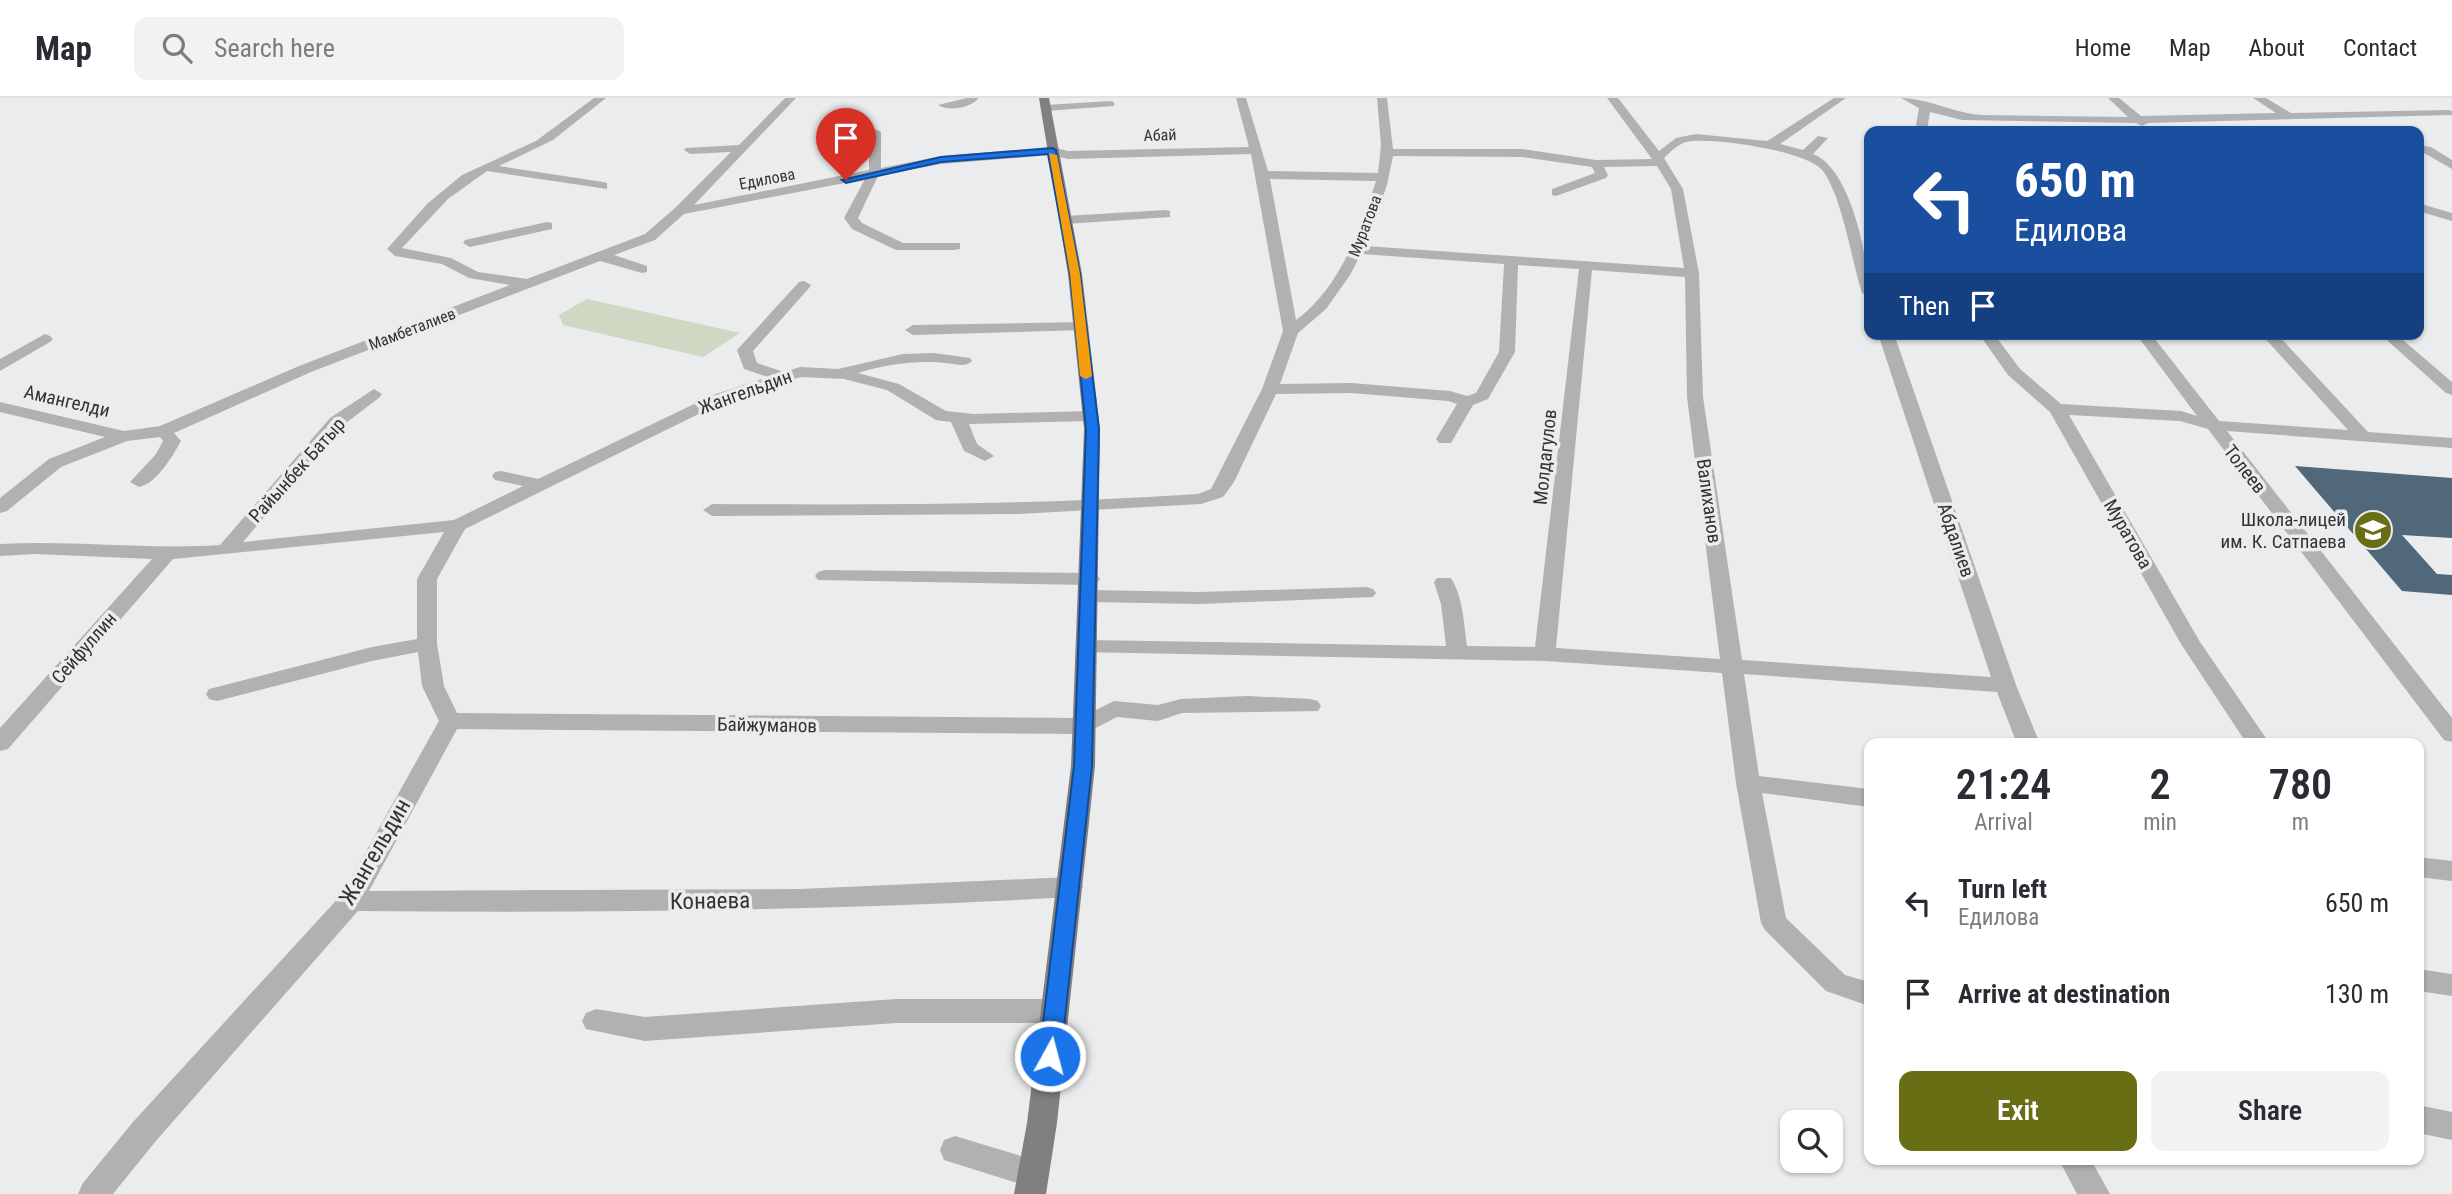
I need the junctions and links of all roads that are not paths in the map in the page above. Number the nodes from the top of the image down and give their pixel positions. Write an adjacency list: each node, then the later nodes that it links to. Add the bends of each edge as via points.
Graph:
1 (601, 98): 41 (street, via 550,138)
2 (792, 98): 29 (street, Мамбеталиев)
3 (974, 98): 14 (street, via 961,105)
4 (1241, 98): 32 (street)
5 (1382, 98): 34 (street, Муратова)
6 (1612, 98): 38 (street, Валиханов)
7 (1841, 98): 28 (street)
8 (1906, 98): 15 (street)
9 (2113, 98): 19 (street)
10 (2258, 98): 17 (street)
11 (1044, 103): 13 (street); 35 (main road)
12 (2429, 103): 16 (street)
13 (1110, 104)
14 (943, 105)
15 (1925, 107): 18 (street); 20 (street)
16 (2450, 114): 17 (street)
17 (2292, 117): 19 (street); 23 (street)
18 (1982, 118): 19 (street); 21 (street)
19 (2139, 120): 22 (street)
20 (1923, 126)
21 (1988, 126)
22 (2146, 126)
23 (2306, 126)
24 (875, 132): 42 (street)
25 (1192, 135): 33 (street)
26 (1520, 137): 36 (street)
27 (1822, 138): 37 (street)
28 (1764, 146): 37 (street); 38 (street, via 1688,138 1675,142)
29 (742, 148): 31 (street); 48 (street, Мамбеталиев)
30 (2424, 149): 40 (street)
31 (690, 150)
32 (1254, 150): 33 (street, Абай); 43 (street)
33 (1197, 151): 35 (street, Абай)
34 (1387, 152): 36 (street); 44 (street, Муратова)
35 (1060, 153): 42 (street, Едилова, via 941,160); 51 (main road)
36 (1523, 153): 39 (street)
37 (1811, 157): 65 (street, via 1826,166 1837,186)
38 (1660, 160): 39 (street); 64 (street, Валиханов, via 1677,189)
39 (1596, 164): 46 (street, via 1602,175)
40 (2452, 165)
41 (487, 167): 45 (street); 61 (street, via 456,185 394,249)
42 (873, 174): 48 (street, Едилова); 55 (street, via 851,218 856,226)
43 (1263, 175): 44 (street); 70 (street)
44 (1383, 177): 58 (street, Муратова)
45 (603, 186)
46 (1556, 192)
47 (2424, 209): 50 (street)
48 (680, 211): 59 (street, Мамбеталиев, via 650,237)
49 (1165, 214): 51 (street)
50 (2452, 217)
51 (1065, 220): 68 (main road)
52 (489, 226): 56 (street)
53 (547, 226): 56 (street)
54 (890, 229): 55 (street)
55 (869, 230): 57 (street, via 901,247)
56 (470, 243): 61 (street)
57 (955, 246)
58 (1359, 250): 60 (street, via 1485,251); 70 (street, Муратова, via 1329,297)
59 (601, 257): 63 (street); 66 (street, Мамбеталиев)
60 (1511, 259): 62 (street); 84 (street, via 1507,352 1482,396)
61 (446, 261): 66 (street, via 495,279)
62 (1586, 265): 64 (street); 113 (street, Молдагулов)
63 (642, 269)
64 (1692, 273): 114 (street, Валиханов, via 1695,397)
65 (1864, 276)
66 (532, 284): 90 (street, Мамбеталиев, via 305,369)
67 (804, 285): 80 (street, via 745,350 750,366)
68 (1081, 327): 69 (street); 87 (main road)
69 (913, 330)
70 (1291, 331): 81 (street)
71 (45, 339): 78 (street)
72 (1888, 340): 115 (street, Абдалиев)
73 (1990, 340): 86 (street, Муратова, via 2014,372)
74 (2147, 340): 89 (street, Толеев)
75 (2274, 340): 92 (street)
76 (2394, 340): 82 (street)
77 (964, 360): 79 (street, via 944,356 870,363)
78 (0, 366)
79 (840, 373): 80 (street, Жангельдин, via 800,372); 88 (street, Жангельдин, via 893,387 942,416)
80 (783, 377): 98 (street, Жангельдин, via 719,398)
81 (1270, 389): 84 (street, via 1351,388); 100 (street, via 1217,493 1201,499)
82 (2452, 390)
83 (374, 394): 104 (street, Райынбек Батыр, via 336,422)
84 (1467, 402): 93 (street)
85 (0, 407): 91 (street, Амангелди)
86 (2057, 409): 89 (street, via 2181,416); 122 (street, Муратова, via 2192,644)
87 (1090, 416): 88 (street, Жангельдин); 100 (main road)
88 (958, 418): 95 (street, via 970,447)
89 (2211, 425): 92 (street); 120 (street, Толеев)
90 (164, 431): 91 (street, Мамбеталиев); 97 (street, via 172,441)
91 (124, 436): 99 (street, Мамбеталиев, via 55,463)
92 (2363, 436): 94 (street)
93 (1445, 439)
94 (2452, 443)
95 (985, 456)
96 (501, 476): 98 (street)
97 (139, 482)
98 (540, 485): 102 (street, Жангельдин)
99 (0, 507)
100 (1091, 508): 101 (street); 108 (main road)
101 (712, 510)
102 (458, 525): 104 (street, Жангельдин); 110 (street, via 427,579)
103 (0, 550): 105 (street, Жангельдин)
104 (226, 551): 105 (street, Жангельдин)
105 (167, 554): 123 (street, Сейфуллин)
106 (825, 576): 108 (street)
107 (1444, 582): 112 (street)
108 (1090, 587): 109 (street, via 1200,598); 111 (main road)
109 (1366, 593)
110 (427, 644): 116 (street); 118 (street, via 433,686)
111 (1087, 647): 112 (street); 119 (main road)
112 (1458, 653): 113 (street)
113 (1545, 654): 114 (street)
114 (1731, 665): 115 (street); 124 (street, Валиханов)
115 (2005, 685): 121 (street, Абдалиев)
116 (217, 694)
117 (1310, 706): 119 (street, via 1181,706 1158,713 1114,709)
118 (450, 721): 119 (street, Байжуманов); 129 (street, Жангельдин)
119 (1084, 726): 128 (main road)
120 (2452, 734)
121 (2027, 738)
122 (2255, 738)
123 (0, 743)
124 (1748, 783): 125 (street); 132 (street, Валиханов, via 1773,923 1836,983)
125 (1864, 797)
126 (2424, 868): 127 (street)
127 (2452, 871)
128 (1070, 887): 129 (street, Конаева, via 810,900); 133 (main road)
129 (351, 901): 140 (street, Жангельдин)
130 (2424, 981): 131 (street)
131 (2452, 985)
132 (1864, 992)
133 (1055, 1011): 134 (street, via 896,1011 645,1028); 139 (main road)
134 (596, 1021)
135 (2424, 1120): 136 (street)
136 (2452, 1126)
137 (955, 1150): 139 (street)
138 (2077, 1165): 141 (street)
139 (1031, 1184)
140 (94, 1194)
141 (2094, 1194)

